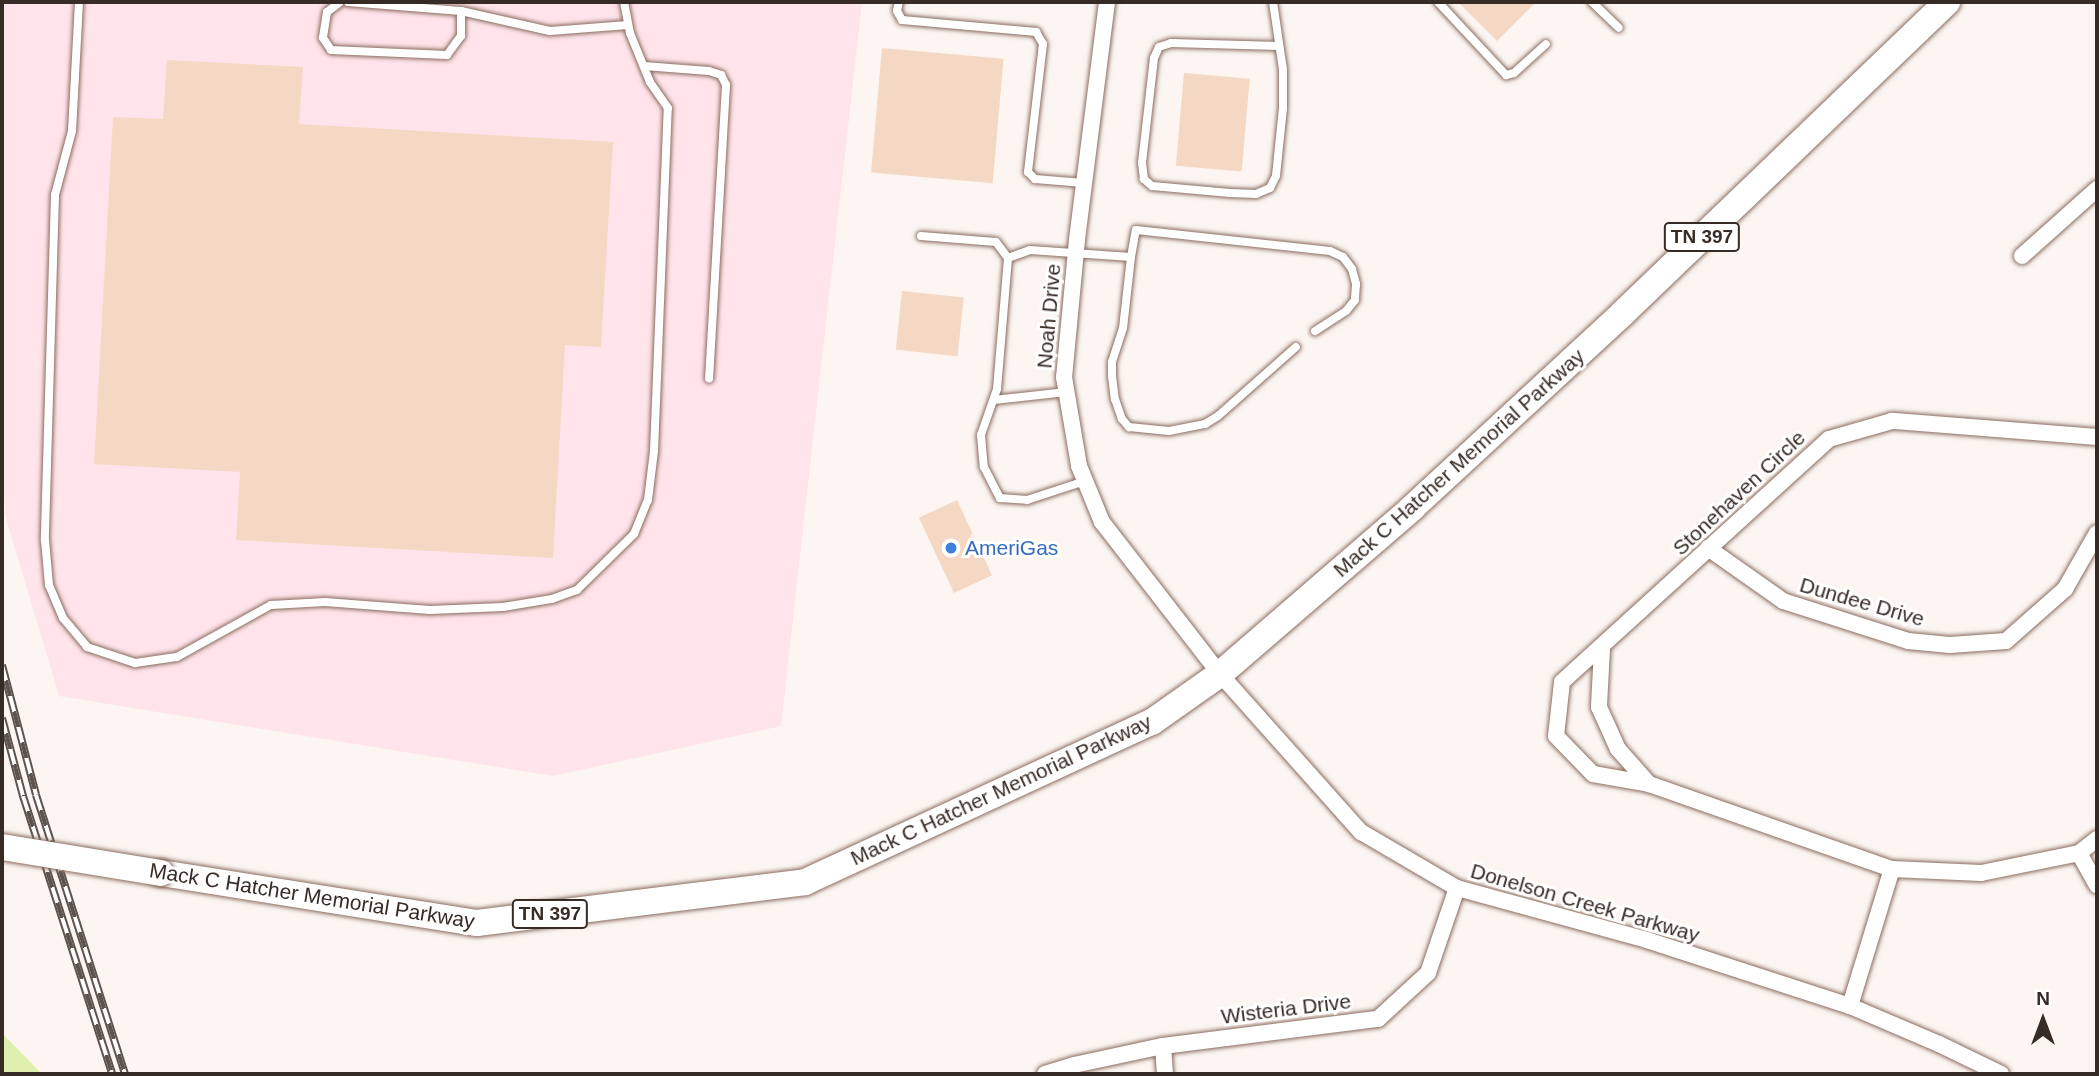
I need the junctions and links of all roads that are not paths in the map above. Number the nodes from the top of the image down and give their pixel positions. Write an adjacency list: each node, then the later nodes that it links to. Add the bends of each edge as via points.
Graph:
1 (79, 2): 16 (lane, via 72,131 55,195 45,540 50,585 63,618 88,647 135,663 177,657 271,605 325,602 430,610 503,607 552,599 577,590 634,534 648,500 654,451 668,108)
2 (340, 2): 11 (lane, via 327,12 323,38 331,50 447,55 461,36)
3 (348, 2): 11 (lane)
4 (624, 2): 12 (lane)
5 (899, 2): 17 (lane, via 902,20 1036,32 1043,44 1028,172 1035,178)
6 (1107, 2): 17 (street, Noah Drive)
7 (1273, 2): 15 (lane)
8 (1438, 2): 14 (lane, via 1506,75 1514,74)
9 (1592, 2): 13 (lane)
10 (1947, 2): 34 (main road, Mack C Hatcher Memorial Parkway / TN 397, via 1421,501)
11 (461, 11): 12 (lane, via 550,31)
12 (628, 25): 16 (lane)
13 (1619, 28)
14 (1546, 44)
15 (1279, 46): 15 (lane, via 1283,108 1276,177 1269,188 1256,194 1230,193 1152,186 1144,179 1142,163 1159,47 1171,43)
16 (644, 66): 26 (lane, via 709,71 721,75 726,85)
17 (1084, 183): 20 (street, Noah Drive)
18 (2097, 189): 21 (street)
19 (921, 236): 23 (lane, via 996,242)
20 (1076, 252): 22 (lane); 23 (lane, via 1030,250); 27 (street, Noah Drive, via 1064,377)
21 (2022, 256)
22 (1131, 257): 24 (lane, via 1136,230 1330,251 1343,257 1352,269 1355,300); 25 (lane, via 1123,328 1112,362 1115,399 1129,427 1169,431 1205,424)
23 (1009, 258): 28 (lane)
24 (1315, 331)
25 (1296, 347)
26 (709, 379)
27 (1067, 392): 28 (lane); 30 (street, Noah Drive)
28 (994, 400): 30 (lane, via 981,435 984,467 1000,498 1027,500)
29 (2097, 437): 32 (street, Stonehaven Circle, via 1892,421 1829,439)
30 (1084, 481): 34 (street, Noah Drive, via 1102,522)
31 (2097, 533): 32 (street, Dundee Drive, via 2065,589 2006,641 1950,645 1908,641 1783,601)
32 (1708, 548): 33 (street, Stonehaven Circle)
33 (1602, 649): 35 (street, Stonehaven Circle, via 1599,707 1618,749); 35 (street, Stonehaven Circle, via 1562,682 1556,736 1593,774)
34 (1220, 674): 37 (main road, Mack C Hatcher Memorial Parkway / TN 397, bridge, via 1152,722 804,882 477,923); 41 (street, Donelson Creek Parkway, via 1361,832)
35 (1650, 784): 39 (street, Stonehaven Circle)
36 (2097, 839): 38 (street, Stonehaven Circle)
37 (2, 847)
38 (2079, 853): 39 (street, Stonehaven Circle, via 1981,873); 40 (street)
39 (1892, 869): 42 (street)
40 (2097, 885)
41 (1457, 888): 42 (street, Donelson Creek Parkway, via 1647,940); 43 (street, Wisteria Drive, via 1428,973 1378,1019)
42 (1850, 1006): 46 (street, Donelson Creek Parkway)
43 (1163, 1046): 44 (street, Wisteria Drive); 45 (street)
44 (1045, 1074)
45 (1165, 1074)
46 (2001, 1074)

